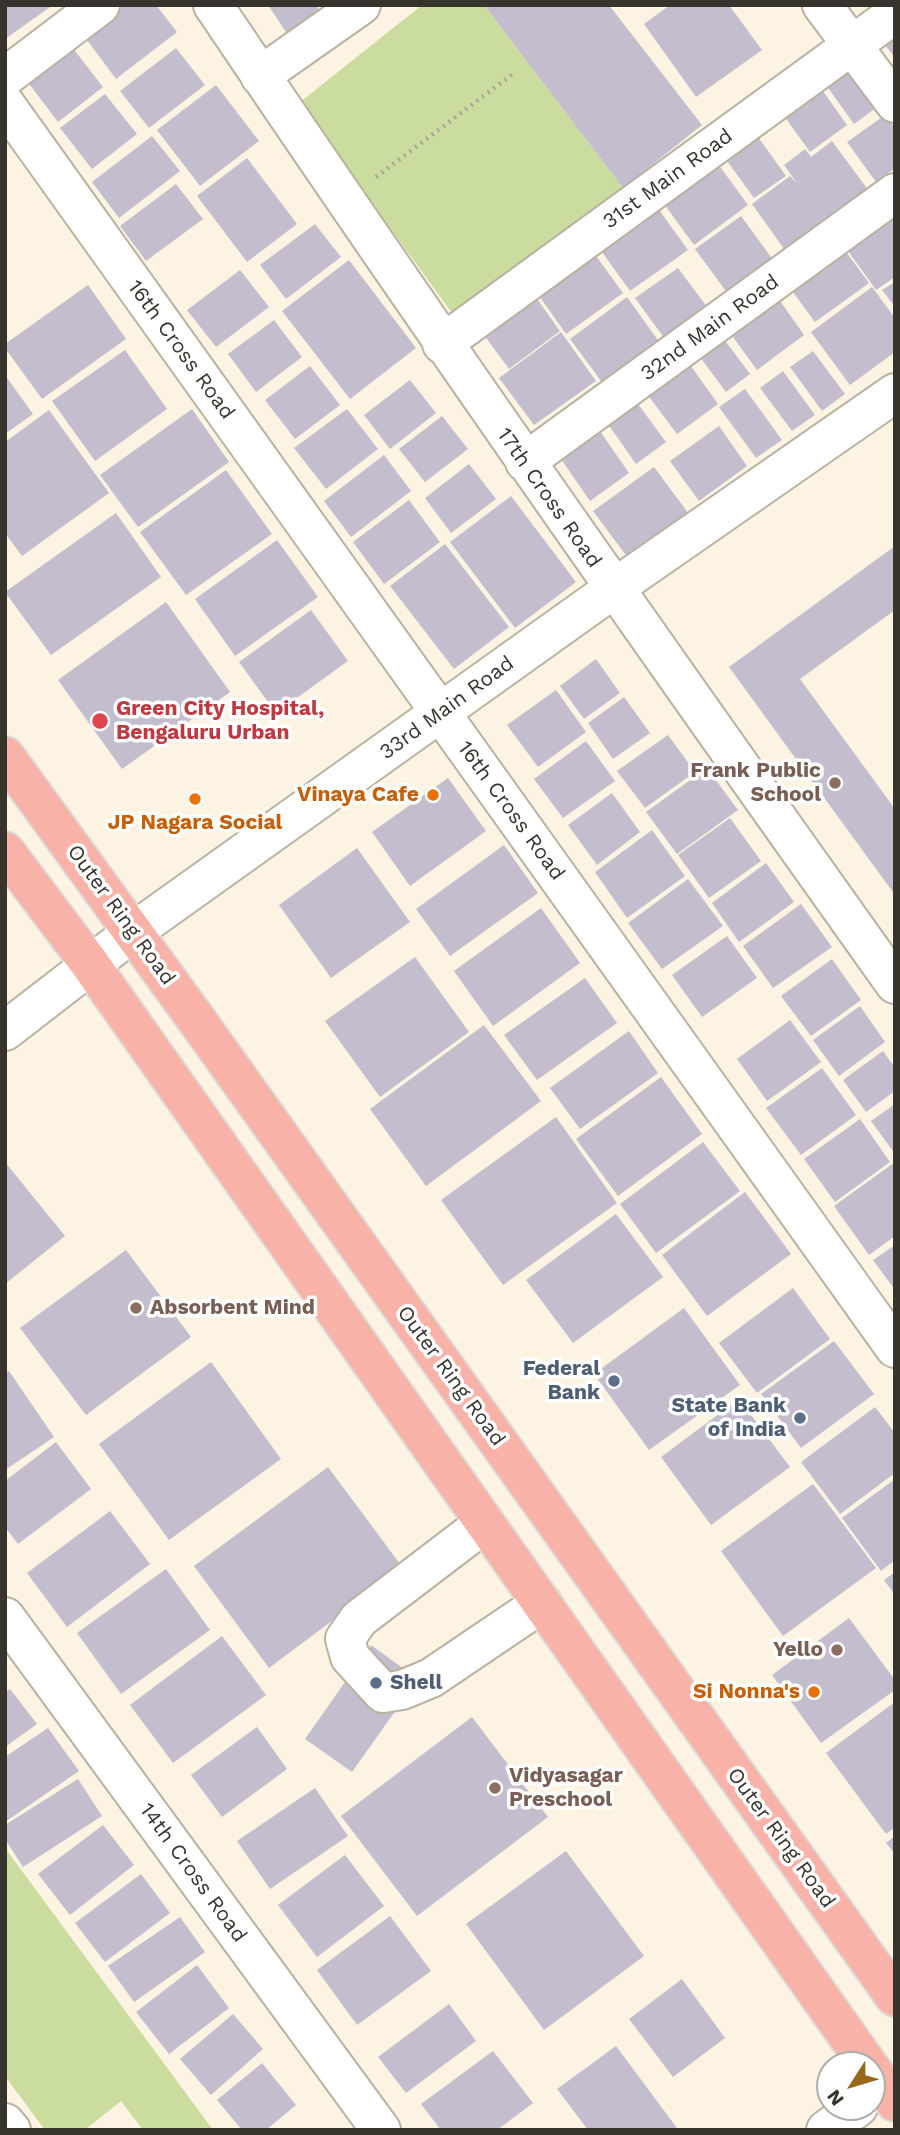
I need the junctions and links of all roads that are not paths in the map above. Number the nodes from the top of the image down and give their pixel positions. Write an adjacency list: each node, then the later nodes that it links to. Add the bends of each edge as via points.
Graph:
1 (100, 5): 8 (street)
2 (213, 5): 7 (street, 17th Cross Road)
3 (360, 5): 7 (street)
4 (822, 5): 6 (street)
5 (895, 14): 6 (street, 31st Main Road)
6 (852, 45): 9 (street); 12 (street, 31st Main Road)
7 (260, 76): 12 (street, 17th Cross Road)
8 (5, 77)
9 (895, 103)
10 (5, 104): 16 (street, 16th Cross Road)
11 (895, 193): 14 (street, 32nd Main Road)
12 (442, 344): 14 (street, 17th Cross Road)
13 (895, 394): 15 (street, 33rd Main Road)
14 (525, 462): 15 (street, 17th Cross Road)
15 (613, 589): 16 (street, 33rd Main Road); 21 (street, 17th Cross Road)
16 (440, 713): 19 (street, 33rd Main Road); 23 (street, 16th Cross Road)
17 (5, 756): 19 (highway, Outer Ring Road)
18 (5, 851): 20 (highway)
19 (134, 932): 20 (street, 33rd Main Road); 27 (highway, Outer Ring Road)
20 (90, 964): 22 (street, 33rd Main Road); 24 (highway)
21 (895, 984)
22 (5, 1031)
23 (895, 1348)
24 (485, 1523): 25 (highway); 25 (street, via 359,1619 345,1639 350,1657 383,1693 402,1690 431,1678)
25 (542, 1604): 28 (highway)
26 (5, 1616): 31 (street, 14th Cross Road)
27 (895, 1997)
28 (853, 2051)
29 (5, 2123): 30 (street)
30 (10, 2130)
31 (381, 2130)

